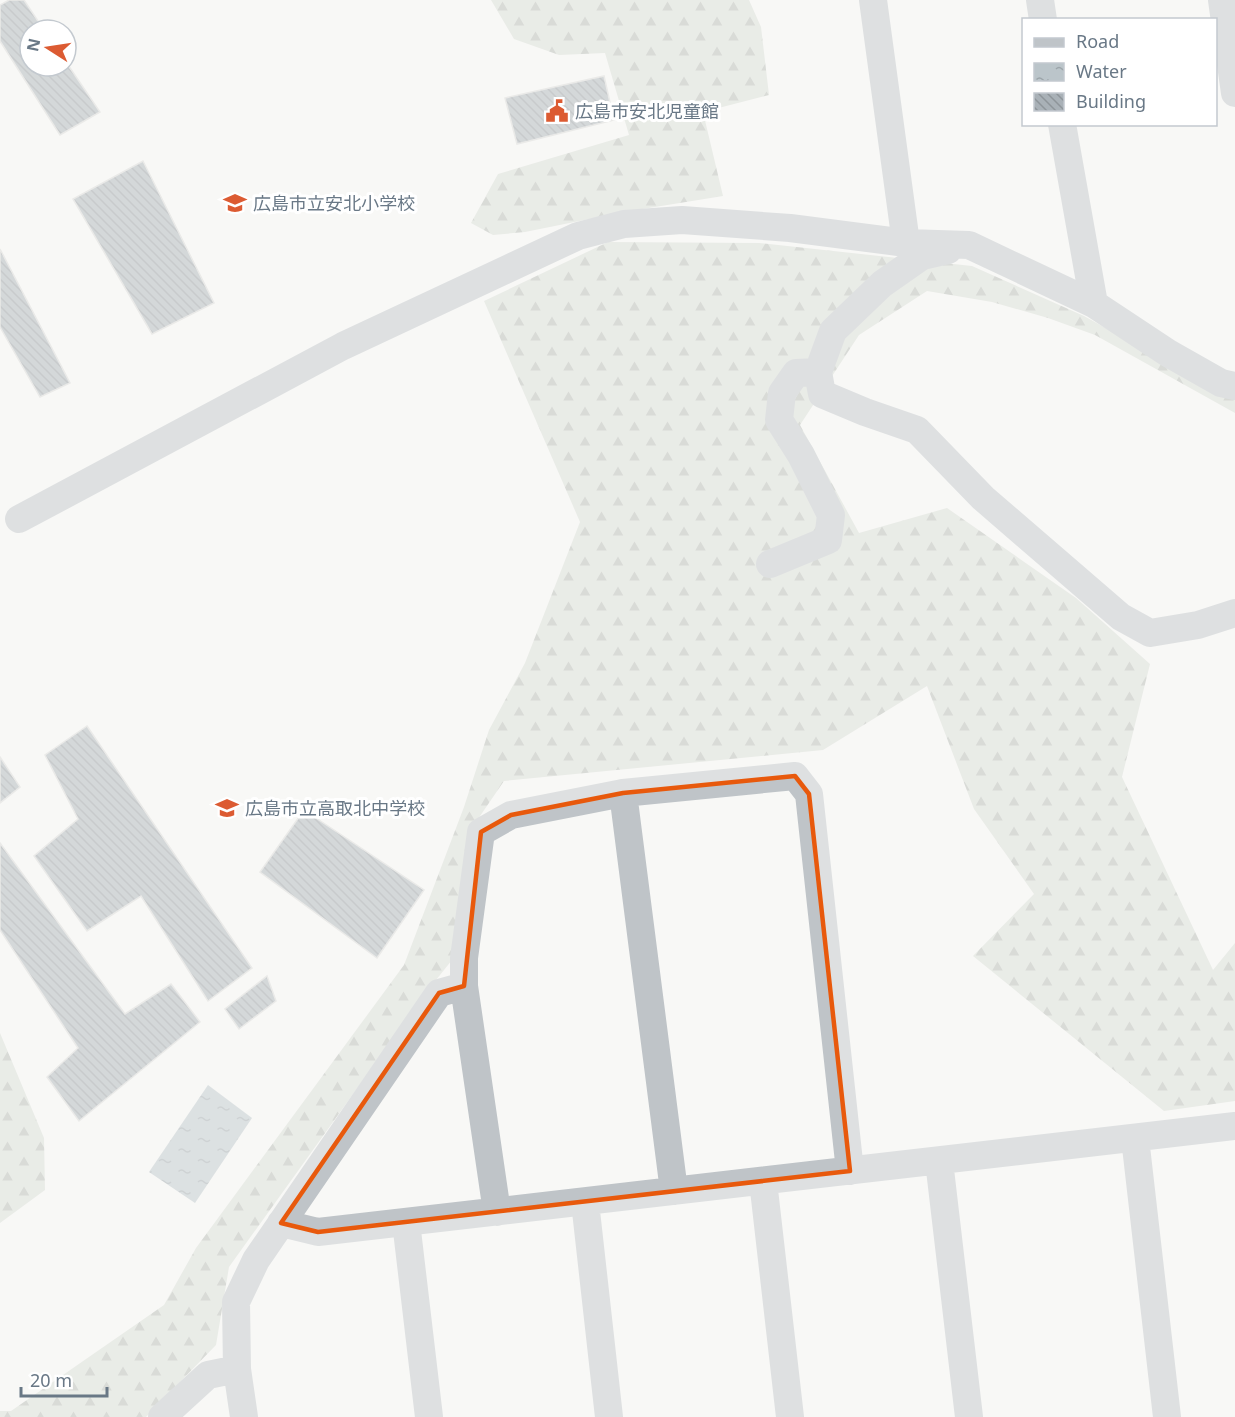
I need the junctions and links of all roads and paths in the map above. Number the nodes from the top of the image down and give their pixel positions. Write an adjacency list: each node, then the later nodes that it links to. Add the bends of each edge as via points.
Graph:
1 (873, 0): 7 (street)
2 (1040, 0): 4 (street)
3 (1222, 0): 5 (street)
4 (1043, 18)
5 (1235, 93)
6 (1062, 126): 9 (street)
7 (906, 243): 8 (street); 12 (street, via 790,228 682,220 624,224 578,236 343,346)
8 (969, 245): 9 (street); 10 (street, via 922,256 882,284 833,331)
9 (1094, 304): 11 (street, via 1168,353 1221,383)
10 (818, 372): 13 (street, via 796,373 782,393 779,420 831,515 828,540); 14 (street, via 822,394 917,430 983,498 1121,617 1150,633 1198,625)
11 (1235, 386)
12 (19, 519)
13 (770, 564)
14 (1235, 613)
15 (623, 793): 16 (street, via 511,815 481,832 464,958); 20 (street, via 795,776 809,794); 22 (street)
16 (464, 986): 24 (street); 26 (street, via 439,993)
17 (1235, 1126): 18 (street)
18 (1135, 1138): 19 (street); 34 (street)
19 (939, 1161): 20 (street); 33 (street)
20 (850, 1171): 21 (street)
21 (763, 1181): 22 (street); 32 (street)
22 (674, 1191): 23 (street)
23 (585, 1202): 24 (street); 31 (street)
24 (497, 1212): 25 (street)
25 (406, 1222): 26 (street, via 318,1232); 30 (street)
26 (281, 1223): 27 (street, via 256,1260 236,1302)
27 (237, 1369): 28 (street, via 208,1375); 29 (street)
28 (162, 1417)
29 (244, 1417)
30 (429, 1417)
31 (609, 1417)
32 (790, 1417)
33 (969, 1417)
34 (1167, 1417)

